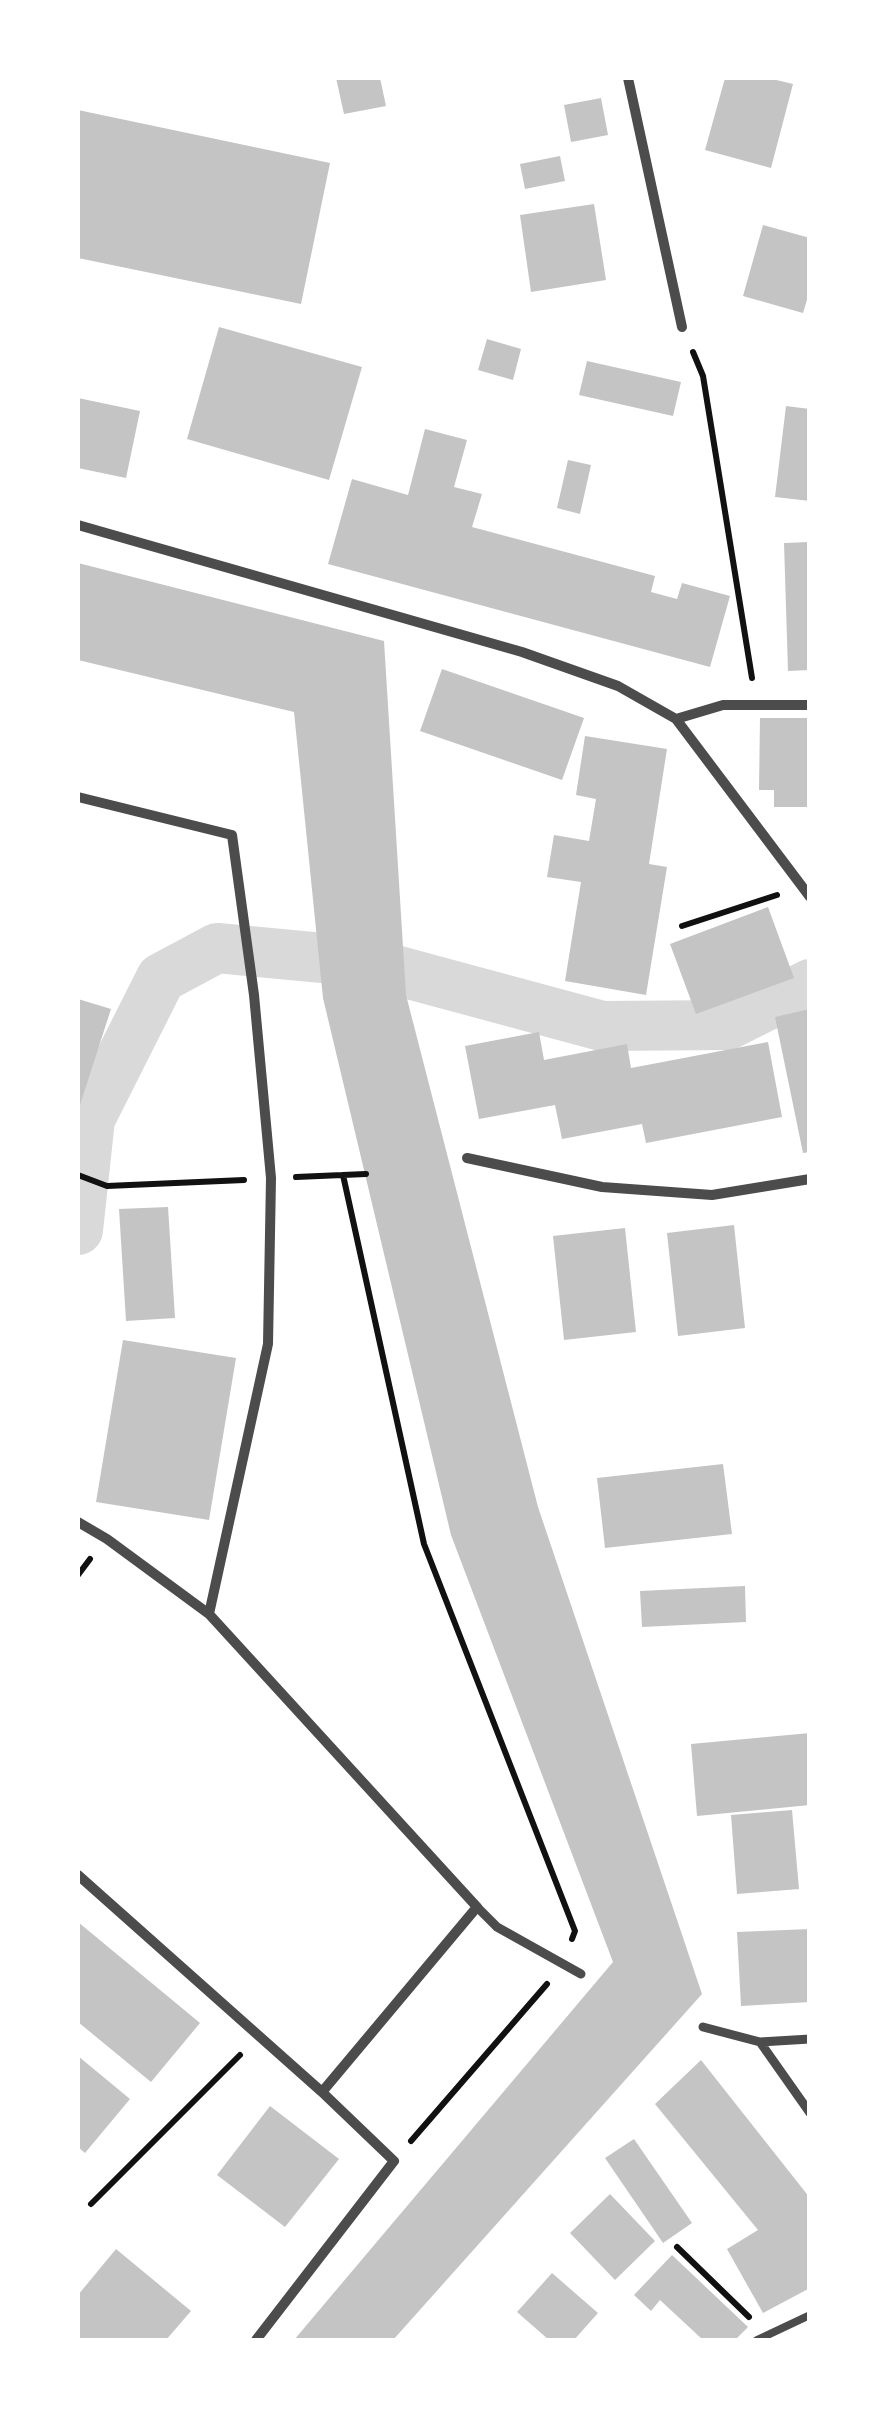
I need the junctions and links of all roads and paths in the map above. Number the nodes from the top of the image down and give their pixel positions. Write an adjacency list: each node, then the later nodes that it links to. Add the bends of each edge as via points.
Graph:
1 (628, 78): 2 (street)
2 (682, 328): 4 (path, via 704,376)
3 (78, 525): 6 (street, via 522,652 618,686)
4 (756, 705): 5 (street); 6 (street, via 723,705)
5 (810, 705)
6 (676, 719): 8 (street)
7 (78, 797): 14 (street, via 232,835)
8 (806, 892): 9 (path)
9 (682, 926)
10 (467, 1158): 15 (street, via 602,1186 712,1195)
11 (343, 1174): 12 (path); 14 (path); 20 (path, via 424,1544 574,1931)
12 (366, 1174)
13 (78, 1175): 14 (path, via 106,1186)
14 (271, 1178): 17 (street, via 268,1344)
15 (810, 1178)
16 (78, 1522): 17 (street)
17 (209, 1614): 19 (street)
18 (78, 1874): 23 (street)
19 (477, 1907): 20 (street, via 496,1926); 26 (street)
20 (564, 1964): 21 (street); 28 (path)
21 (581, 1974)
22 (703, 2027): 25 (street)
23 (259, 2036): 26 (street); 29 (path)
24 (810, 2039): 25 (street)
25 (760, 2042): 27 (street)
26 (322, 2092): 28 (street)
27 (810, 2113)
28 (394, 2161): 33 (street)
29 (90, 2204)
30 (678, 2247): 32 (path)
31 (810, 2314): 32 (lane)
32 (768, 2335): 34 (lane)
33 (256, 2340)
34 (757, 2340)

